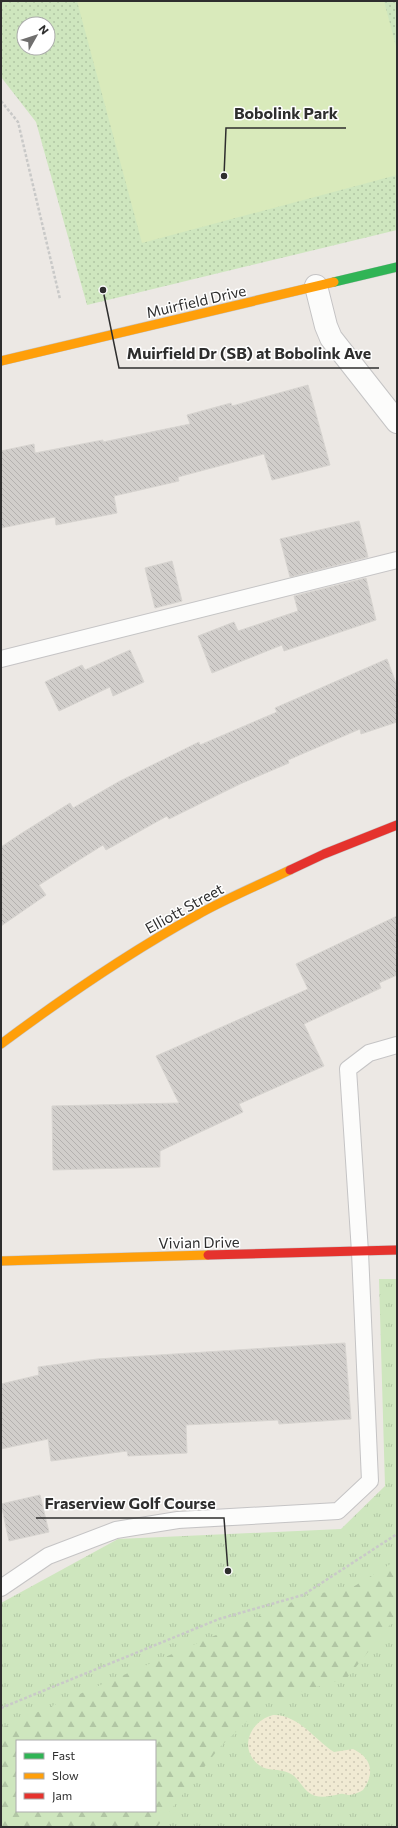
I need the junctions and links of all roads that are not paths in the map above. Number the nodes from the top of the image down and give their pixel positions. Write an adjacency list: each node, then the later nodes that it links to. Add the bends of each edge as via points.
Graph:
1 (397, 267): 2 (street, Muirfield Drive)
2 (316, 286): 3 (street, Muirfield Drive); 4 (street, via 331,338)
3 (1, 361)
4 (397, 422)
5 (397, 560): 6 (lane)
6 (1, 658)
7 (397, 825): 8 (street, Elliott Street, via 324,854 198,914 118,961)
8 (1, 1044)
9 (397, 1045): 11 (lane, via 369,1053 348,1069)
10 (397, 1250): 11 (street, Vivian Drive)
11 (360, 1252): 12 (street, Vivian Drive); 13 (lane, via 370,1481 338,1511 178,1520 116,1530 48,1556)
12 (1, 1261)
13 (1, 1588)

